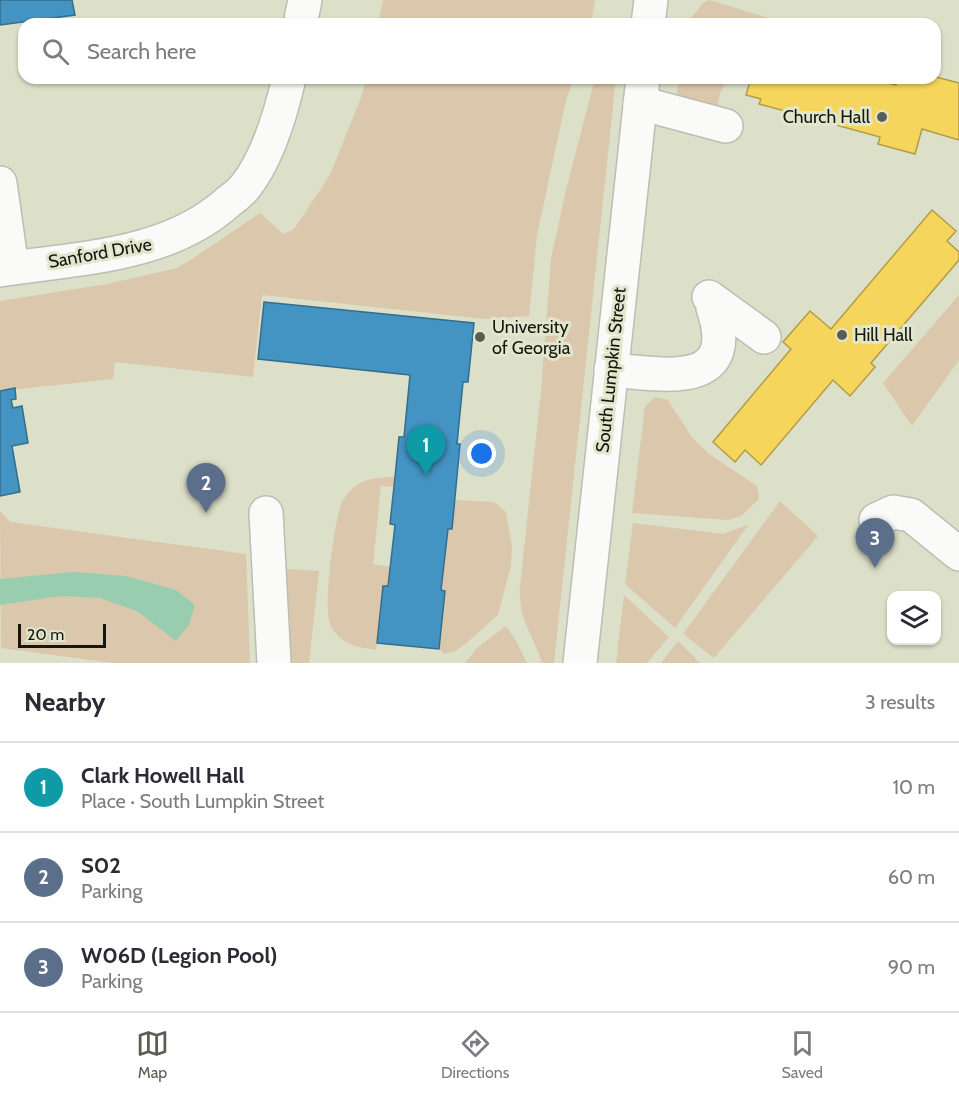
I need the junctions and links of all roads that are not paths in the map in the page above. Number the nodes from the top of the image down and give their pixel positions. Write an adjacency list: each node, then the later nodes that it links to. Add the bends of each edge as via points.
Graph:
1 (305, 0): 3 (main road)
2 (651, 0): 4 (main road)
3 (301, 18)
4 (649, 18)
5 (288, 84): 9 (main road, Sanford Drive, via 279,121 262,158 245,187 217,212 156,244)
6 (641, 91): 7 (main road); 11 (main road, South Lumpkin Street)
7 (726, 126)
8 (0, 183): 9 (main road)
9 (6, 269)
10 (764, 337): 11 (main road, via 711,303 720,339 713,358 699,369 680,375)
11 (611, 370): 16 (main road, South Lumpkin Street)
12 (267, 513): 15 (main road)
13 (876, 520): 14 (main road, via 893,512 910,515)
14 (959, 554)
15 (274, 663)
16 (580, 663)

